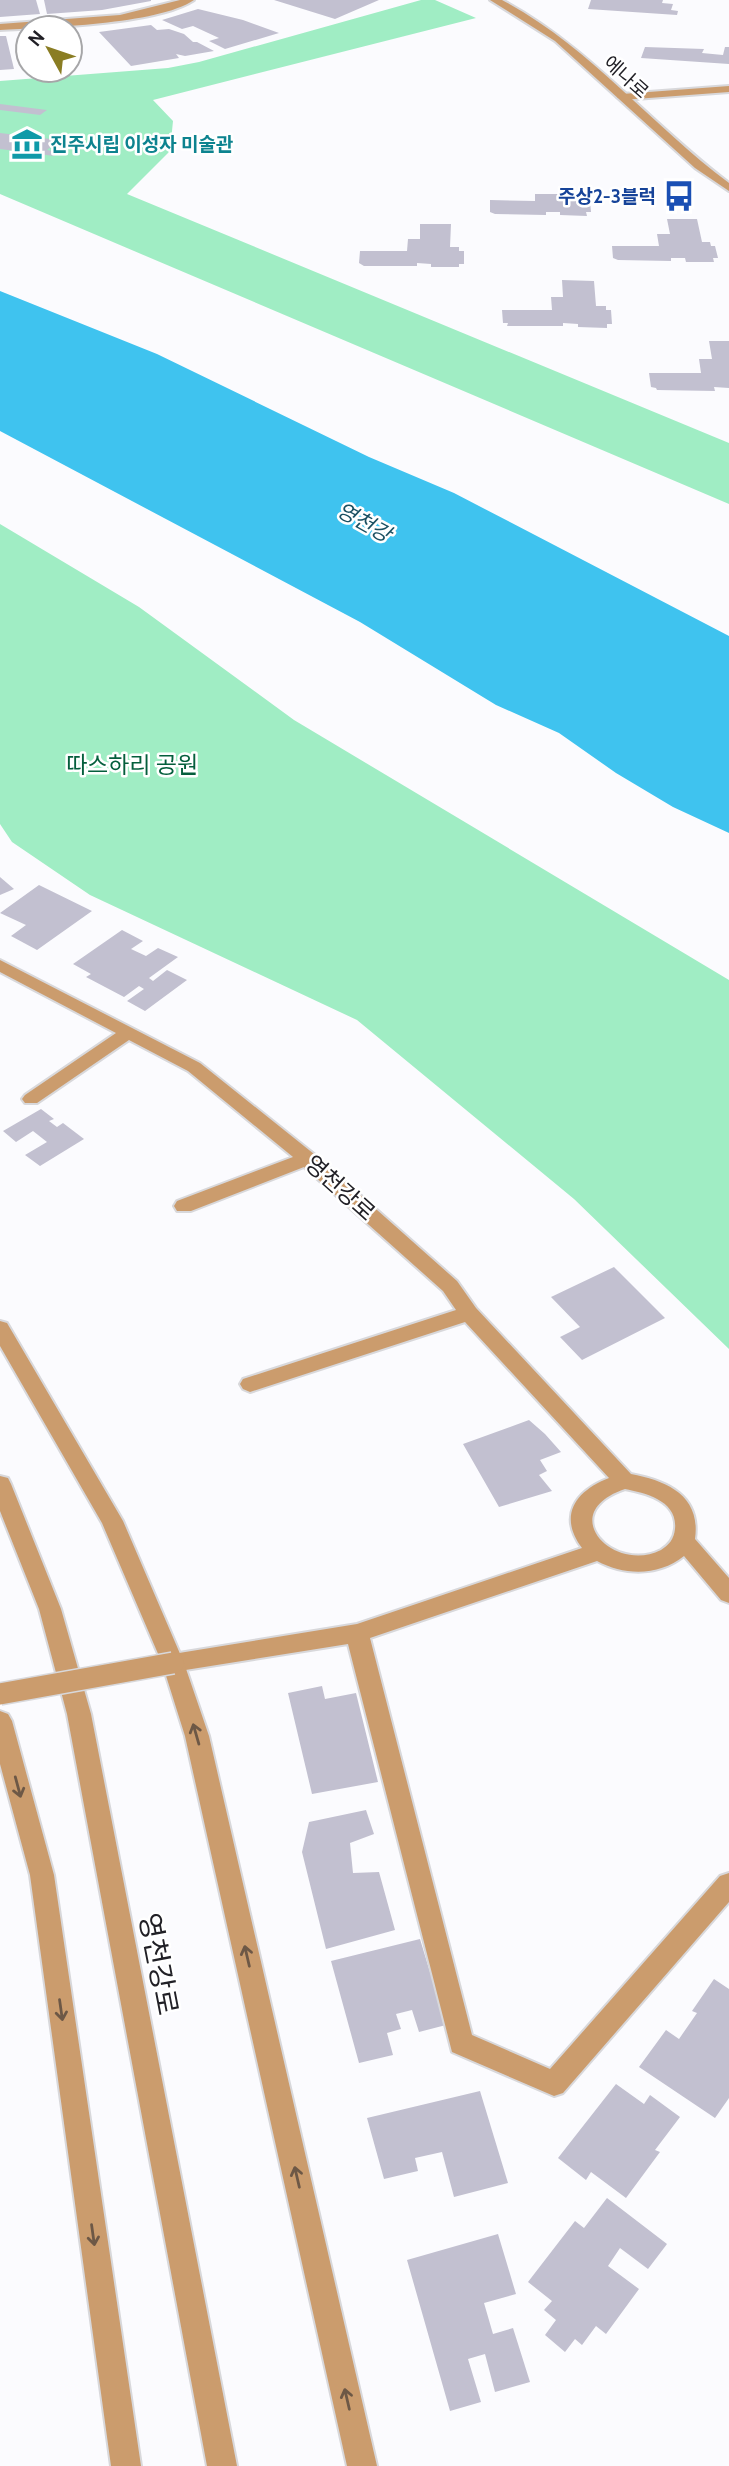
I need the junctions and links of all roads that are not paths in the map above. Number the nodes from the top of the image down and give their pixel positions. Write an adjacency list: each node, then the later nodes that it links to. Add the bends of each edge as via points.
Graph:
1 (189, 0): 3 (street, via 117,20)
2 (495, 0): 5 (street, 에나로, via 541,24)
3 (0, 27)
4 (729, 89): 5 (street)
5 (622, 97): 6 (street, 에나로, via 697,166)
6 (729, 188)
7 (0, 965): 8 (street, 영천강로)
8 (128, 1032): 9 (street); 10 (street, 영천강로, via 194,1067)
9 (32, 1099)
10 (307, 1159): 11 (street); 12 (street, 영천강로, via 450,1286)
11 (184, 1206)
12 (469, 1313): 14 (street); 15 (street, 영천강로)
13 (0, 1328): 21 (street, via 112,1521)
14 (250, 1384)
15 (625, 1481): 17 (street, via 657,1486 671,1494 686,1517); 18 (street, via 596,1492 581,1514 582,1528)
16 (0, 1484): 26 (street, 영천강로, via 50,1609 79,1714)
17 (684, 1541): 18 (street, via 675,1552 647,1564 621,1562); 19 (street)
18 (598, 1552): 20 (street)
19 (729, 1594)
20 (357, 1633): 21 (street); 24 (street, via 461,2043 554,2084)
21 (173, 1663): 22 (street, bridge); 27 (street, one-way to 21, via 197,1736)
22 (0, 1694)
23 (0, 1721): 25 (street, one-way to 25, via 42,1875)
24 (729, 1884)
25 (126, 2466)
26 (222, 2466)
27 (362, 2466)

